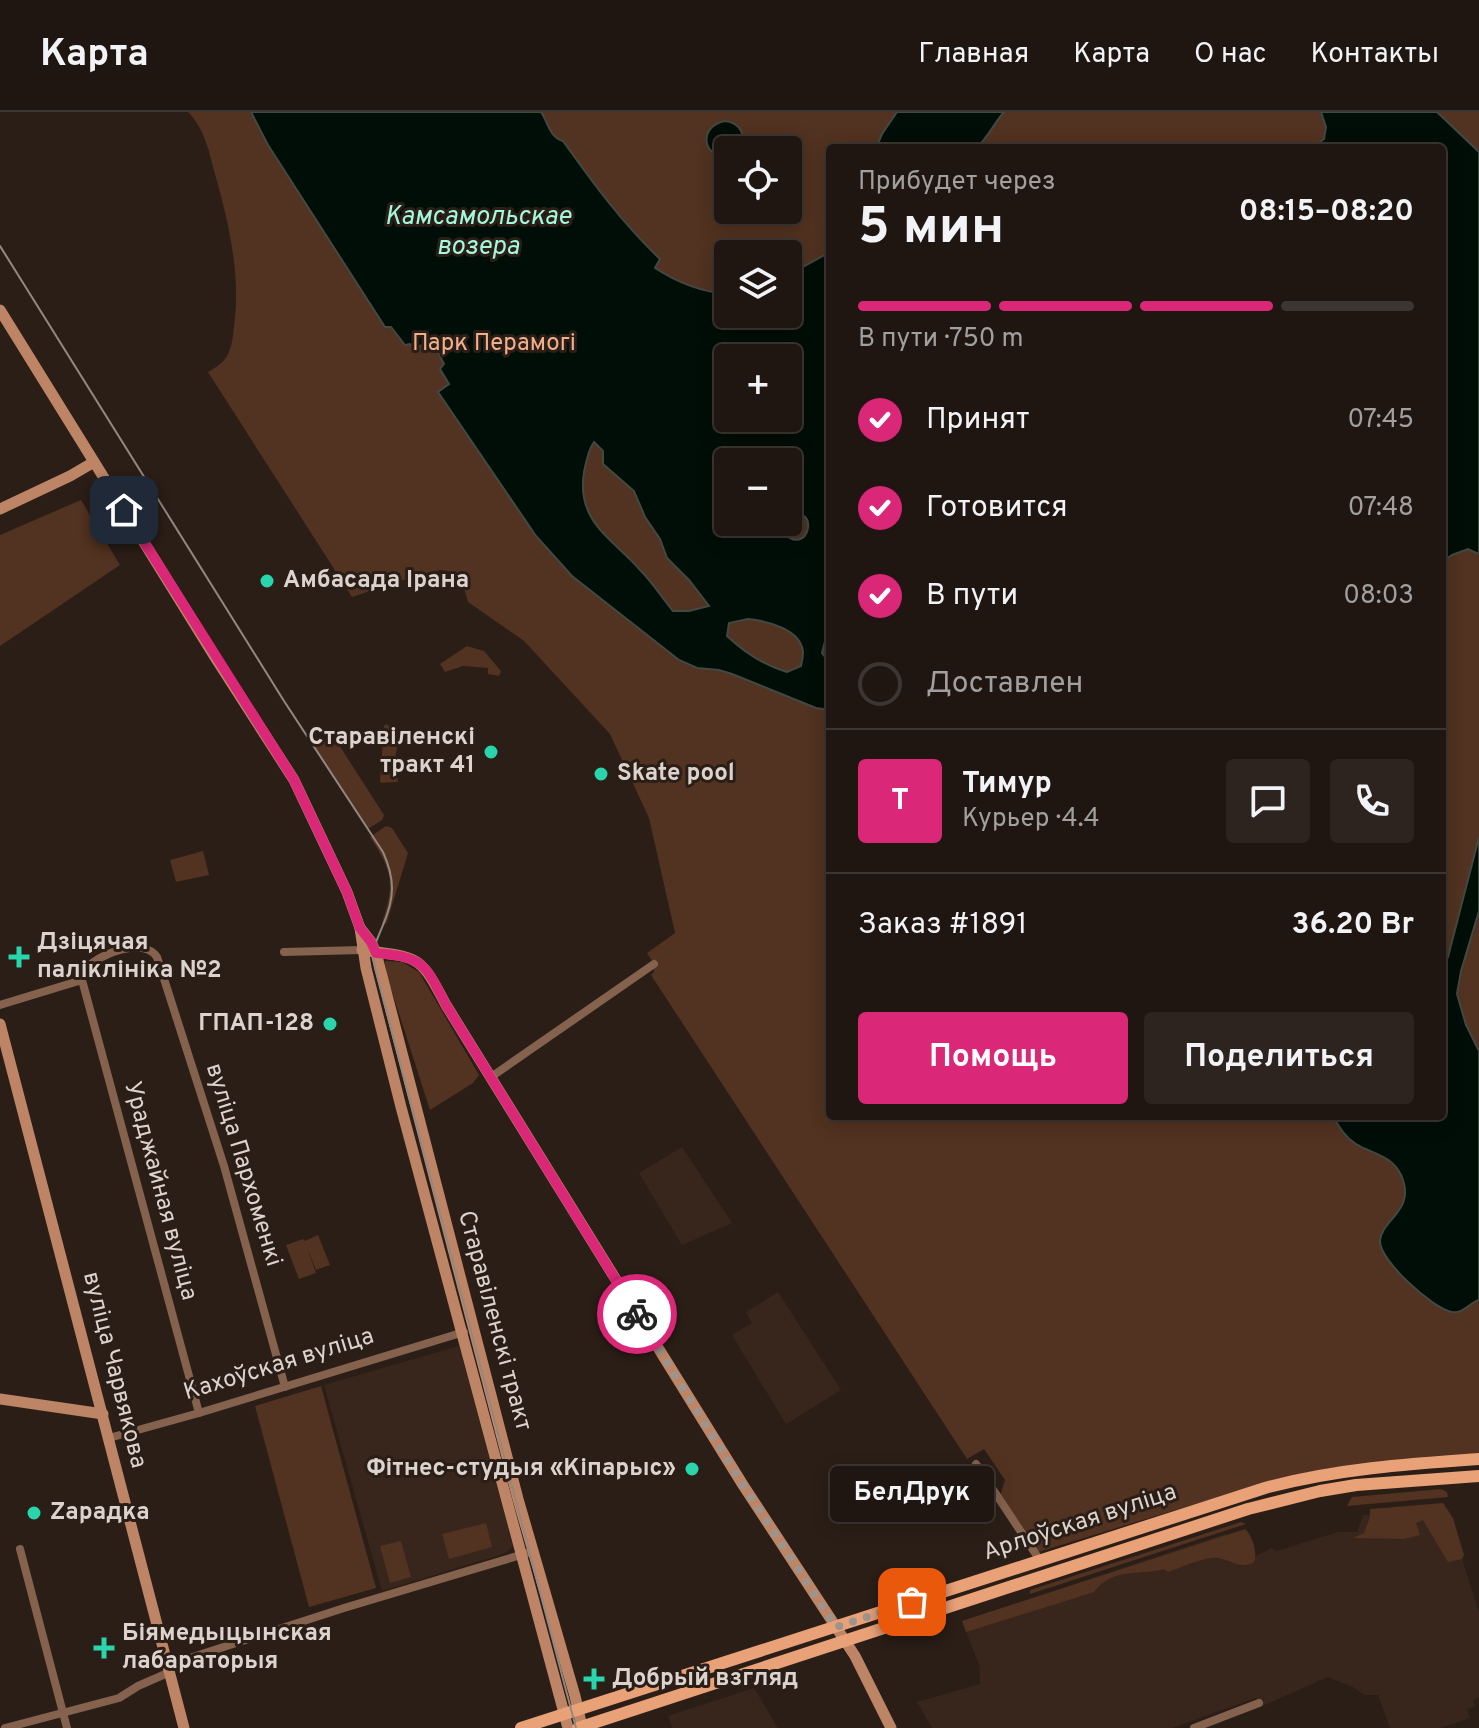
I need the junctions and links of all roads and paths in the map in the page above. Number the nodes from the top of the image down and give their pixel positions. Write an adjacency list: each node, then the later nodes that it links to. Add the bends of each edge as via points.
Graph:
1 (0, 310): 2 (main road, Старавіленскі тракт)
2 (94, 462): 3 (main road); 4 (main road, Старавіленскі тракт, via 294,780)
3 (0, 509)
4 (360, 928): 5 (main road, Старавіленскі тракт); 7 (main road, Старавіленскі тракт)
5 (362, 950): 6 (street); 7 (main road); 14 (main road, Старавіленскі тракт)
6 (284, 952)
7 (376, 953): 12 (main road, via 405,956 430,973); 13 (main road, Старавіленскі тракт)
8 (654, 964): 12 (street)
9 (82, 980): 10 (street); 15 (street, вуліца Пархоменкі, via 90,964 125,948 146,948 157,957 224,1163); 17 (street, Ураджайная вуліца)
10 (0, 1005)
11 (0, 1024): 18 (main road, вуліца Чарвякова)
12 (491, 1077): 29 (main road)
13 (475, 1330): 14 (street, Кахоўская вуліца); 26 (main road, Старавіленскі тракт)
14 (461, 1332): 15 (street, Кахоўская вуліца); 27 (main road, Старавіленскі тракт)
15 (285, 1387): 17 (street, Кахоўская вуліца)
16 (0, 1399): 18 (main road)
17 (199, 1413): 19 (street, Кахоўская вуліца)
18 (103, 1414): 19 (main road, вуліца Чарвякова)
19 (109, 1438): 31 (main road, вуліца Чарвякова)
20 (1479, 1459): 21 (main road, Арлоўская вуліца)
21 (1435, 1463): 24 (main road, via 1437,1473); 28 (main road, Арлоўская вуліца, via 1292,1480)
22 (976, 1464): 28 (street)
23 (1479, 1476): 24 (main road, Арлоўская вуліца)
24 (1428, 1479): 30 (main road, Арлоўская вуліца, via 1332,1489 1248,1509)
25 (20, 1549): 36 (street)
26 (534, 1551): 27 (street); 35 (main road, Старавіленскі тракт)
27 (522, 1555): 31 (street, via 344,1608); 37 (main road, Старавіленскі тракт)
28 (1039, 1559): 29 (main road, Арлоўская вуліца)
29 (836, 1627): 30 (main road); 32 (main road, Арлоўская вуліца)
30 (844, 1640): 34 (main road, Арлоўская вуліца); 44 (main road)
31 (169, 1669): 36 (street, via 119,1698); 40 (main road, вуліца Чарвякова)
32 (637, 1691): 34 (main road, via 631,1700); 35 (main road, Арлоўская вуліца)
33 (1259, 1703): 45 (street)
34 (641, 1707): 43 (main road, Арлоўская вуліца)
35 (578, 1710): 37 (main road, Арлоўская вуліца); 43 (main road, Старавіленскі тракт)
36 (62, 1712): 38 (street); 39 (street)
37 (564, 1714): 41 (main road, Арлоўская вуліца); 42 (main road, Старавіленскі тракт)
38 (5, 1728)
39 (67, 1728)
40 (184, 1728)
41 (521, 1728)
42 (568, 1728)
43 (581, 1728)
44 (891, 1728)
45 (1194, 1728)

